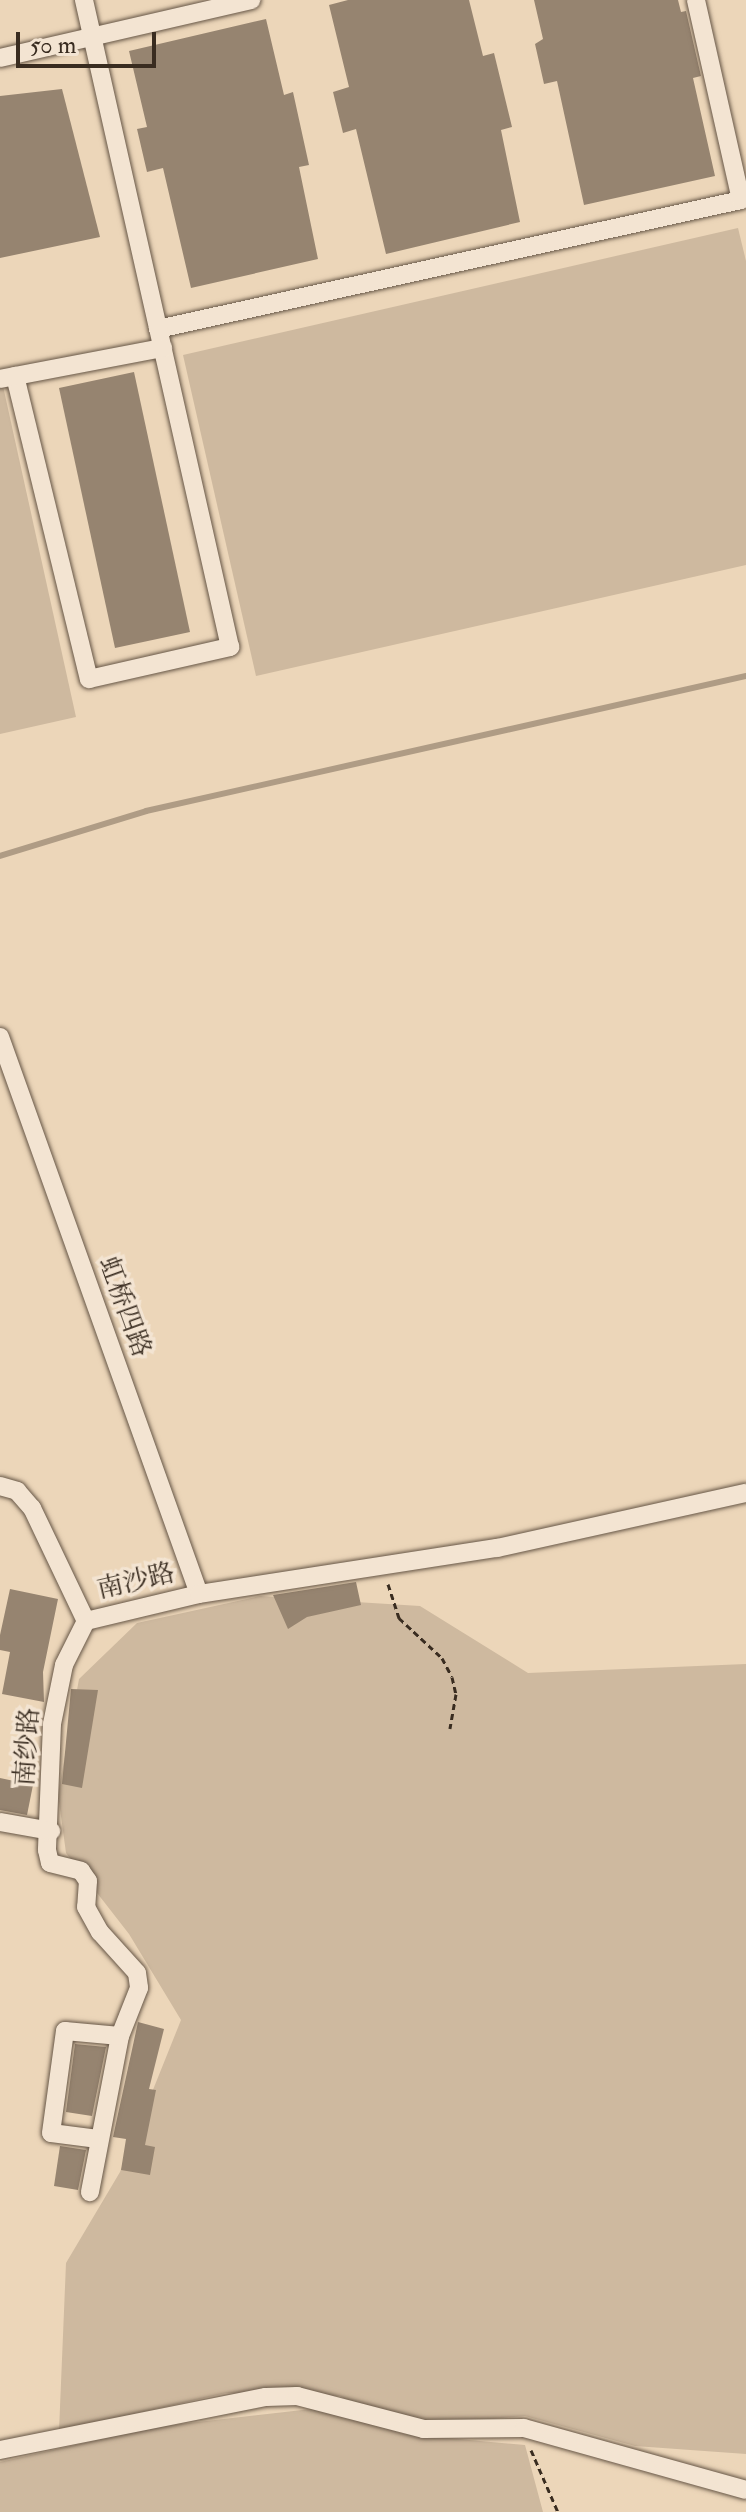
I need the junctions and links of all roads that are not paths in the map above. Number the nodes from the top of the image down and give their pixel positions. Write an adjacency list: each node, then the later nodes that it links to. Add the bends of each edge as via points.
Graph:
1 (84, 0): 4 (street)
2 (251, 0): 4 (street)
3 (696, 0): 6 (street, via 741,200)
4 (92, 38): 5 (street); 6 (street)
5 (0, 58)
6 (158, 329): 7 (street)
7 (163, 348): 8 (street); 8 (street, via 230,647 89,679)
8 (8, 377)
9 (0, 1037): 12 (street, 虹桥四路)
10 (0, 1486): 13 (street, via 17,1491 32,1508)
11 (746, 1493): 12 (street, 南沙路, via 497,1548)
12 (199, 1594): 13 (street, 南沙路)
13 (86, 1621): 15 (street, 南纱路, via 64,1665 52,1724)
14 (0, 1822): 15 (street, 南纱路)
15 (51, 1831): 16 (street, via 50,1863 81,1871 88,1881 86,1907 137,1973 139,1988)
16 (120, 2036): 17 (street); 17 (street, via 65,2031 51,2133)
17 (98, 2139): 18 (street)
18 (90, 2192)
19 (0, 2450): 20 (street, via 266,2397 328,2401 356,2414 424,2429 524,2428)
20 (746, 2490)

